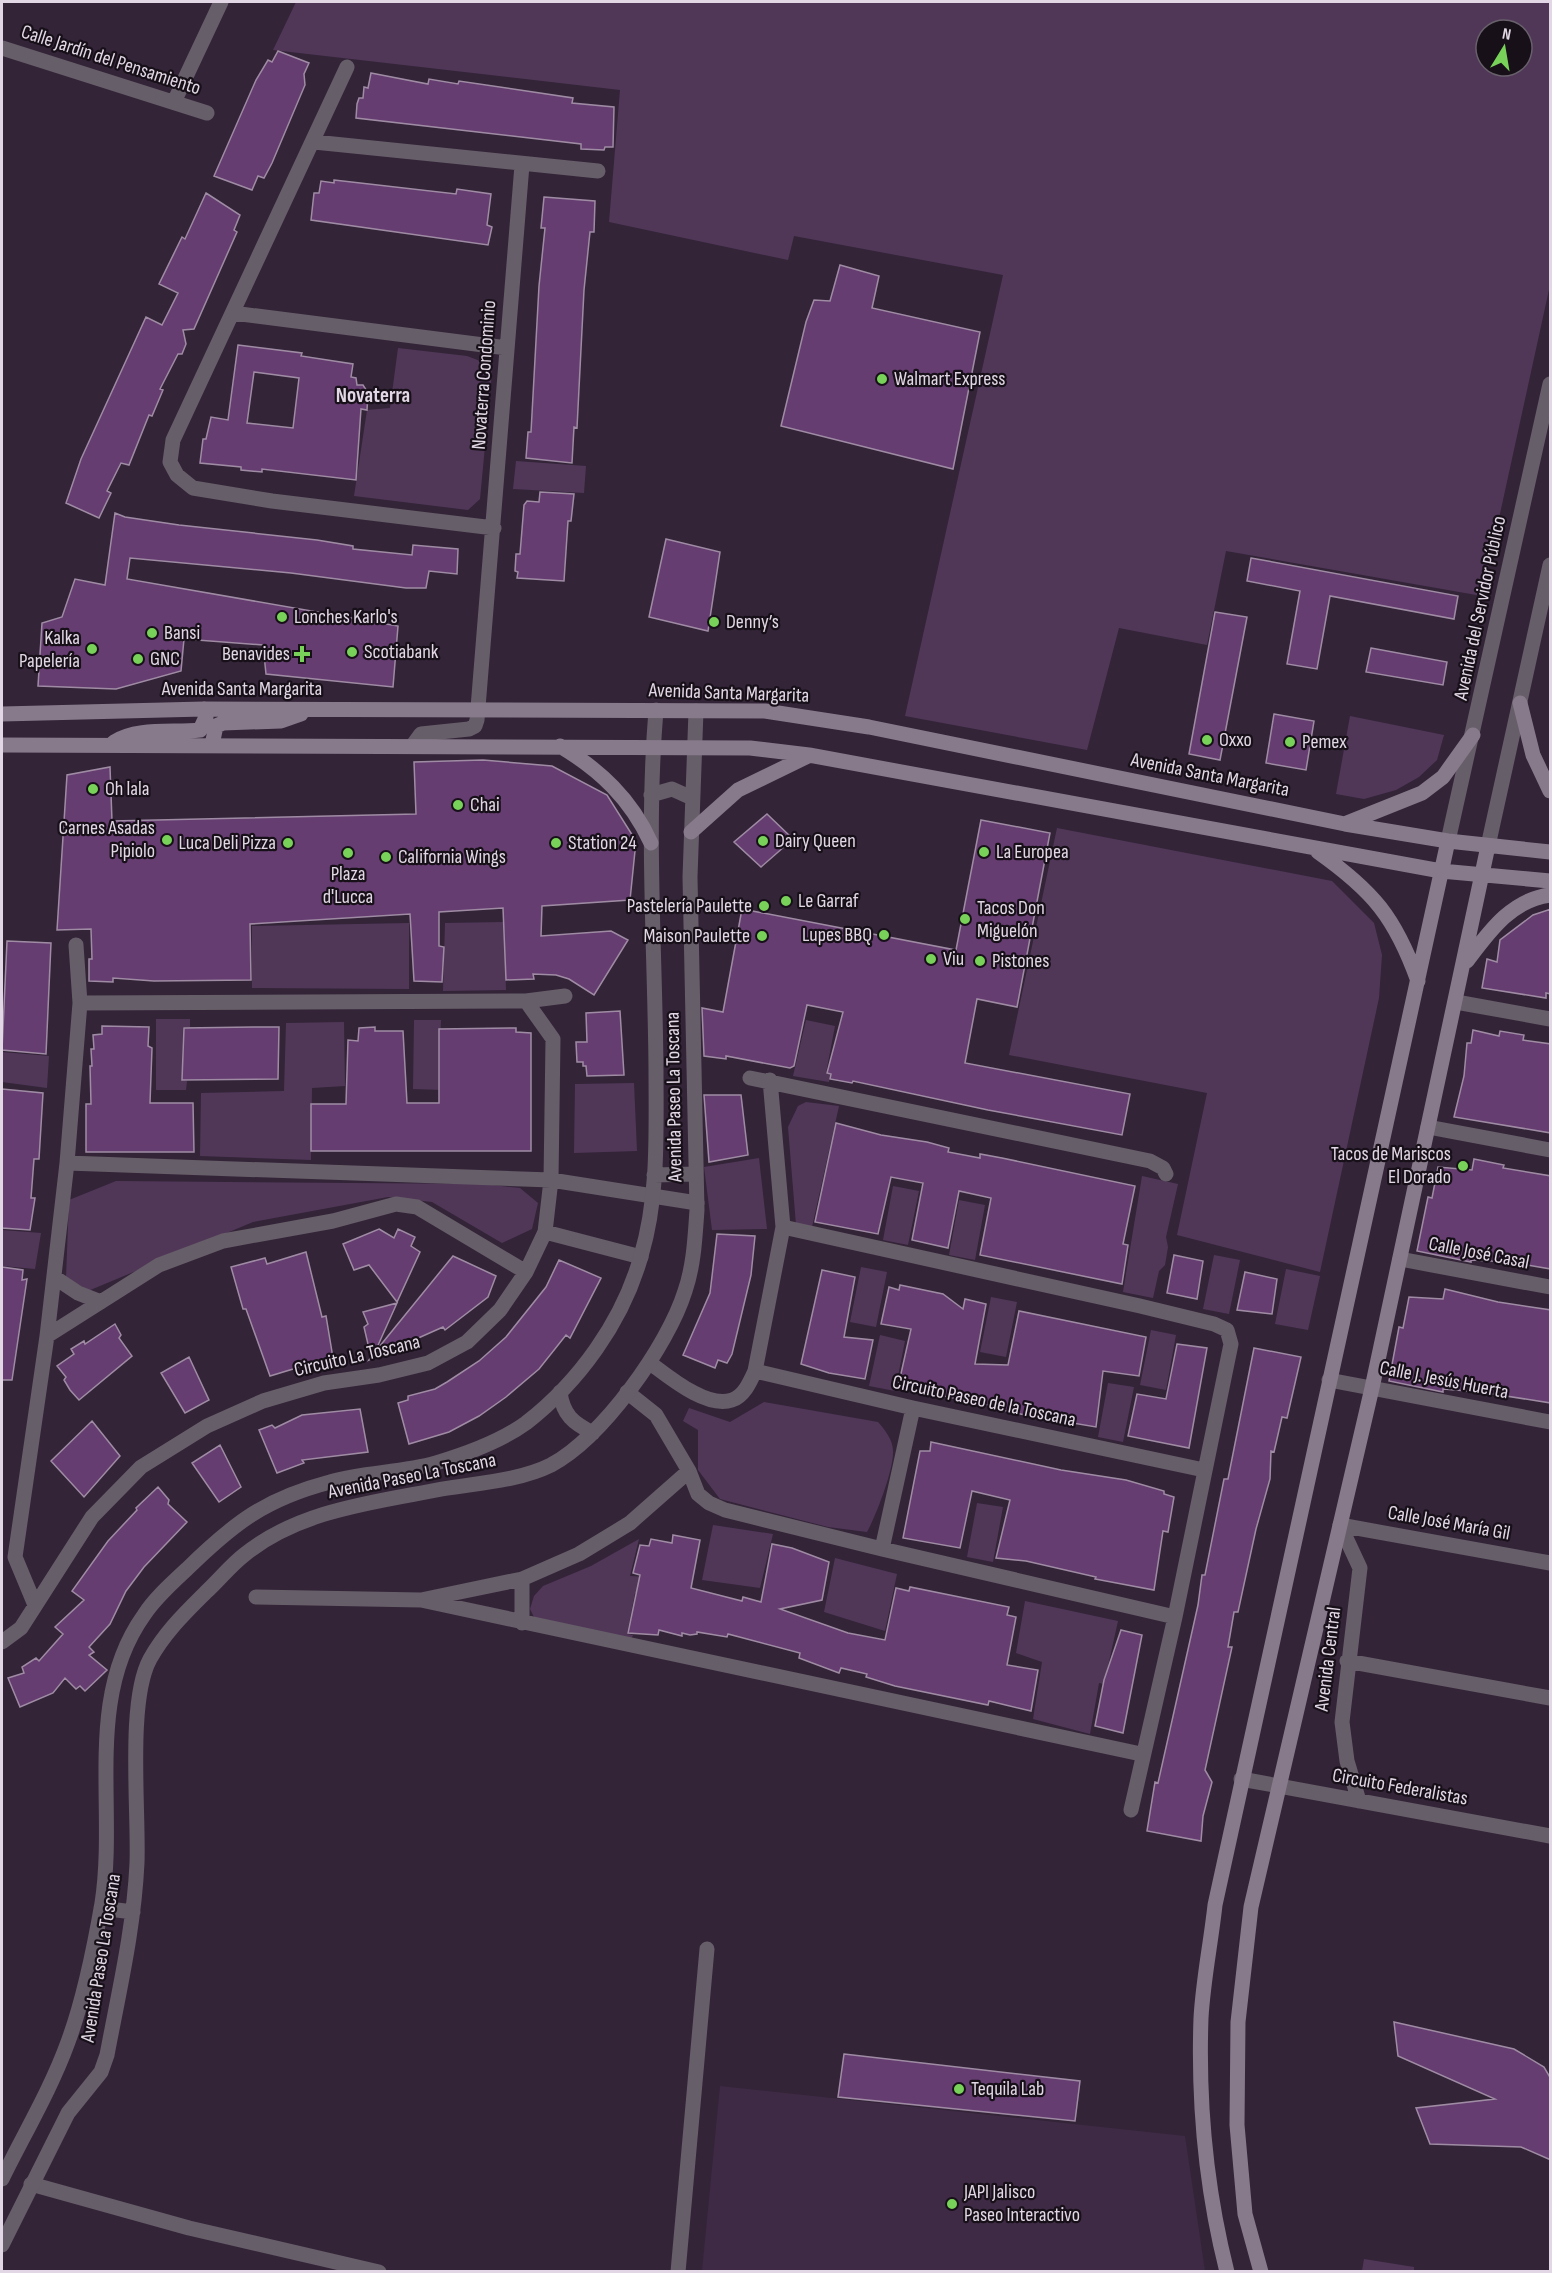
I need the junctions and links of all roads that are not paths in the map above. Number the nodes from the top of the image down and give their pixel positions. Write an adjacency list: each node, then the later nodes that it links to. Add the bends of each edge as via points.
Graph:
1 (221, 2): 4 (street)
2 (2, 48): 4 (street, Calle Jardín del Pensamiento)
3 (347, 67): 6 (street)
4 (174, 102): 5 (street, Calle Jardín del Pensamiento)
5 (207, 113)
6 (314, 142): 7 (street); 9 (street)
7 (522, 165): 8 (street); 10 (street, Novaterra Condominio)
8 (598, 171)
9 (233, 313): 10 (street); 12 (street, via 173,440 170,462 177,475 193,488)
10 (507, 348): 12 (street, Novaterra Condominio)
11 (1551, 384): 21 (street, Avenida del Servidor Público)
12 (494, 528): 17 (street, Novaterra Condominio)
13 (1551, 565): 14 (street)
14 (1520, 703): 30 (main road, via 1533,756); 37 (street)
15 (204, 709): 16 (main road, Avenida Santa Margarita); 20 (main road, Avenida Santa Margarita); 23 (main road, via 207,717 200,730 129,735)
16 (309, 710): 17 (main road, Avenida Santa Margarita); 24 (main road, via 281,721 223,723 216,726)
17 (478, 710): 18 (main road, Avenida Santa Margarita); 25 (street, via 475,726 421,734)
18 (656, 710): 19 (main road, Avenida Santa Margarita); 27 (street, Avenida Paseo La Toscana)
19 (696, 711): 28 (street, Avenida Paseo La Toscana); 33 (main road, Avenida Santa Margarita, via 765,711 819,718)
20 (2, 714)
21 (1473, 735): 33 (main road, via 1443,777 1422,793); 35 (street, Avenida del Servidor Público)
22 (2, 745): 23 (main road)
23 (109, 745): 24 (main road)
24 (212, 745): 25 (main road)
25 (412, 745): 26 (main road)
26 (560, 746): 27 (main road); 36 (main road, via 594,769 622,795)
27 (653, 746): 28 (main road); 31 (street, Avenida Paseo La Toscana)
28 (694, 746): 29 (main road); 32 (street, Avenida Paseo La Toscana)
29 (809, 755): 34 (main road, via 738,790); 38 (main road)
30 (1551, 791)
31 (651, 795): 32 (street, via 672,789); 36 (street, Avenida Paseo La Toscana)
32 (692, 798): 34 (street, Avenida Paseo La Toscana)
33 (1345, 824): 35 (main road, Avenida Santa Margarita)
34 (691, 832): 57 (street, Avenida Paseo La Toscana)
35 (1448, 841): 37 (main road, Avenida Santa Margarita); 40 (main road)
36 (651, 843): 59 (street, Avenida Paseo La Toscana, via 656,995)
37 (1488, 846): 39 (main road, Avenida Santa Margarita); 41 (main road)
38 (1316, 850): 40 (main road); 46 (main road, via 1356,880 1390,919)
39 (1551, 852)
40 (1441, 871): 41 (main road); 46 (main road)
41 (1481, 877): 42 (main road); 45 (main road)
42 (1551, 881)
43 (1551, 895): 45 (main road, via 1519,906 1498,921)
44 (76, 945): 50 (street)
45 (1463, 966): 49 (main road)
46 (1418, 981): 74 (main road)
47 (565, 996): 48 (street)
48 (526, 1001): 50 (street); 60 (street, Circuito La Toscana, via 553,1039)
49 (1456, 1002): 51 (street); 54 (main road)
50 (80, 1003): 56 (street)
51 (1551, 1019)
52 (750, 1078): 53 (street)
53 (770, 1080): 58 (street, via 1150,1161); 63 (street)
54 (1428, 1126): 55 (street); 66 (main road)
55 (1551, 1150)
56 (67, 1163): 60 (street); 68 (street)
57 (696, 1174): 59 (street); 62 (street, Avenida Paseo La Toscana)
58 (1166, 1174)
59 (654, 1175): 61 (street, Avenida Paseo La Toscana)
60 (551, 1180): 61 (street); 64 (street, Circuito La Toscana)
61 (653, 1196): 62 (street); 65 (street, Avenida Paseo La Toscana)
62 (697, 1203): 72 (street, Avenida Paseo La Toscana, via 693,1258 685,1291)
63 (783, 1227): 73 (street); 81 (street, via 1227,1330 1231,1344)
64 (545, 1232): 65 (street); 67 (street, Circuito La Toscana)
65 (641, 1257): 76 (street, Avenida Paseo La Toscana, via 608,1331 586,1364)
66 (1400, 1259): 69 (street, Calle José Casal); 75 (main road)
67 (526, 1272): 70 (street, via 417,1207 396,1204 333,1221 223,1241 159,1266); 89 (street, Circuito La Toscana, via 500,1310 467,1342 428,1363 324,1383 263,1401 207,1425 141,1467 92,1517)
68 (54, 1277): 70 (street); 71 (street)
69 (1551, 1287)
70 (101, 1302): 71 (street)
71 (47, 1336): 89 (street, via 15,1557)
72 (650, 1362): 73 (street, via 682,1387 717,1402 734,1400 746,1390); 77 (street, Avenida Paseo La Toscana)
73 (755, 1371): 78 (street, Circuito Paseo de la Toscana)
74 (1329, 1380): 75 (street, Calle J. Jesús Huerta); 96 (main road)
75 (1372, 1388): 79 (street, Calle J. Jesús Huerta); 83 (main road)
76 (560, 1392): 80 (street, via 567,1416); 101 (street, Avenida Paseo La Toscana, via 524,1425 483,1447 433,1464 332,1481 279,1498 230,1527 144,1613 122,1652 110,1702 104,1765 108,1815 106,1871)
77 (627, 1392): 80 (street, Avenida Paseo La Toscana); 82 (street, via 656,1415)
78 (913, 1408): 81 (street, Circuito Paseo de la Toscana); 84 (street)
79 (1551, 1422)
80 (593, 1433): 102 (street, Avenida Paseo La Toscana, via 549,1466 527,1473 351,1507 295,1524 245,1554 167,1631 148,1663 140,1700)
81 (1204, 1470): 90 (street)
82 (689, 1471): 84 (street, via 698,1494 724,1510); 86 (street, via 630,1523 579,1554)
83 (1340, 1525): 85 (street, Calle José María Gil); 93 (street, Avenida Central, via 1360,1568); 97 (main road)
84 (882, 1550): 90 (street)
85 (1551, 1563)
86 (522, 1579): 88 (street); 91 (street)
87 (256, 1597): 88 (street)
88 (422, 1600): 91 (street)
89 (35, 1605): 92 (street, Circuito La Toscana, via 21,1628)
90 (1175, 1617): 95 (street)
91 (522, 1623): 95 (street)
92 (2, 1642)
93 (1347, 1661): 94 (street); 98 (street, Avenida Central, via 1342,1722 1347,1761)
94 (1551, 1698)
95 (1142, 1754): 99 (street)
96 (1241, 1779): 97 (street, Circuito Federalistas); 109 (main road, via 1215,1905 1202,2017 1204,2142 1214,2220)
97 (1278, 1786): 98 (street, Circuito Federalistas); 110 (main road, via 1251,1907 1239,2022 1237,2126 1242,2183 1245,2214)
98 (1359, 1801): 100 (street, Circuito Federalistas)
99 (1131, 1810)
100 (1551, 1836)
101 (101, 1908): 102 (street); 104 (street, Avenida Paseo La Toscana, via 69,2039)
102 (133, 1912): 105 (street, Avenida Paseo La Toscana, via 101,2072 68,2113)
103 (707, 1949): 108 (street)
104 (2, 2179)
105 (31, 2184): 106 (street, Avenida Paseo La Toscana); 107 (street, via 189,2228)
106 (2, 2245)
107 (379, 2271)
108 (678, 2271)
109 (1227, 2271)
110 (1261, 2271)

